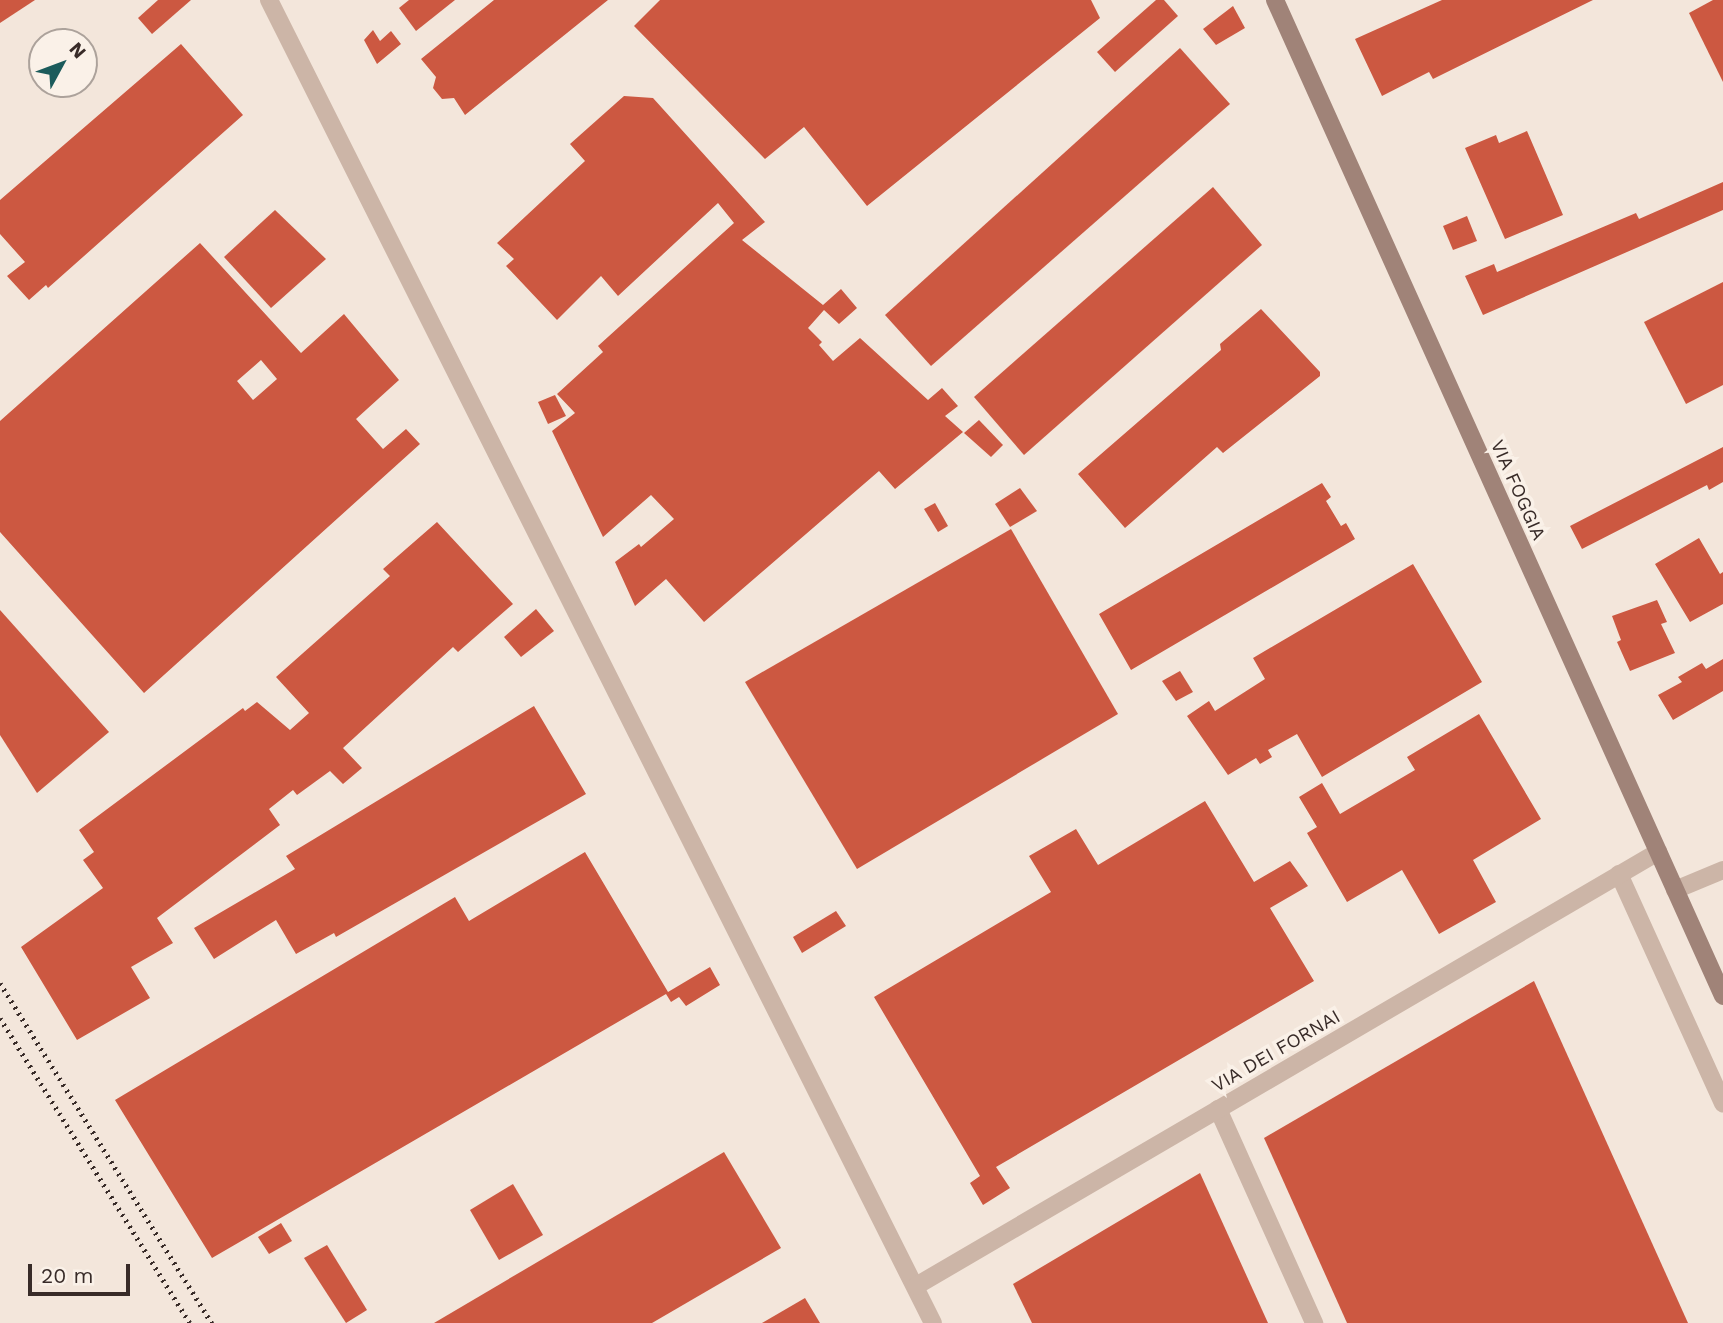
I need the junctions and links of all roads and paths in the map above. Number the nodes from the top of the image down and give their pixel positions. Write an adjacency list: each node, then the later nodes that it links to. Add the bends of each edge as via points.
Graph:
1 (269, 0): 10 (street)
2 (1275, 0): 3 (main road, VIA FOGGIA)
3 (1658, 852): 5 (street, VIA DEI FORNAI); 6 (main road, VIA FOGGIA)
4 (1723, 870): 6 (street)
5 (1619, 874): 8 (street); 9 (street, VIA DEI FORNAI)
6 (1675, 890): 7 (main road, VIA FOGGIA)
7 (1723, 996)
8 (1723, 1102)
9 (1218, 1109): 10 (street, VIA DEI FORNAI); 12 (street)
10 (916, 1286): 11 (street)
11 (933, 1323)
12 (1314, 1323)

